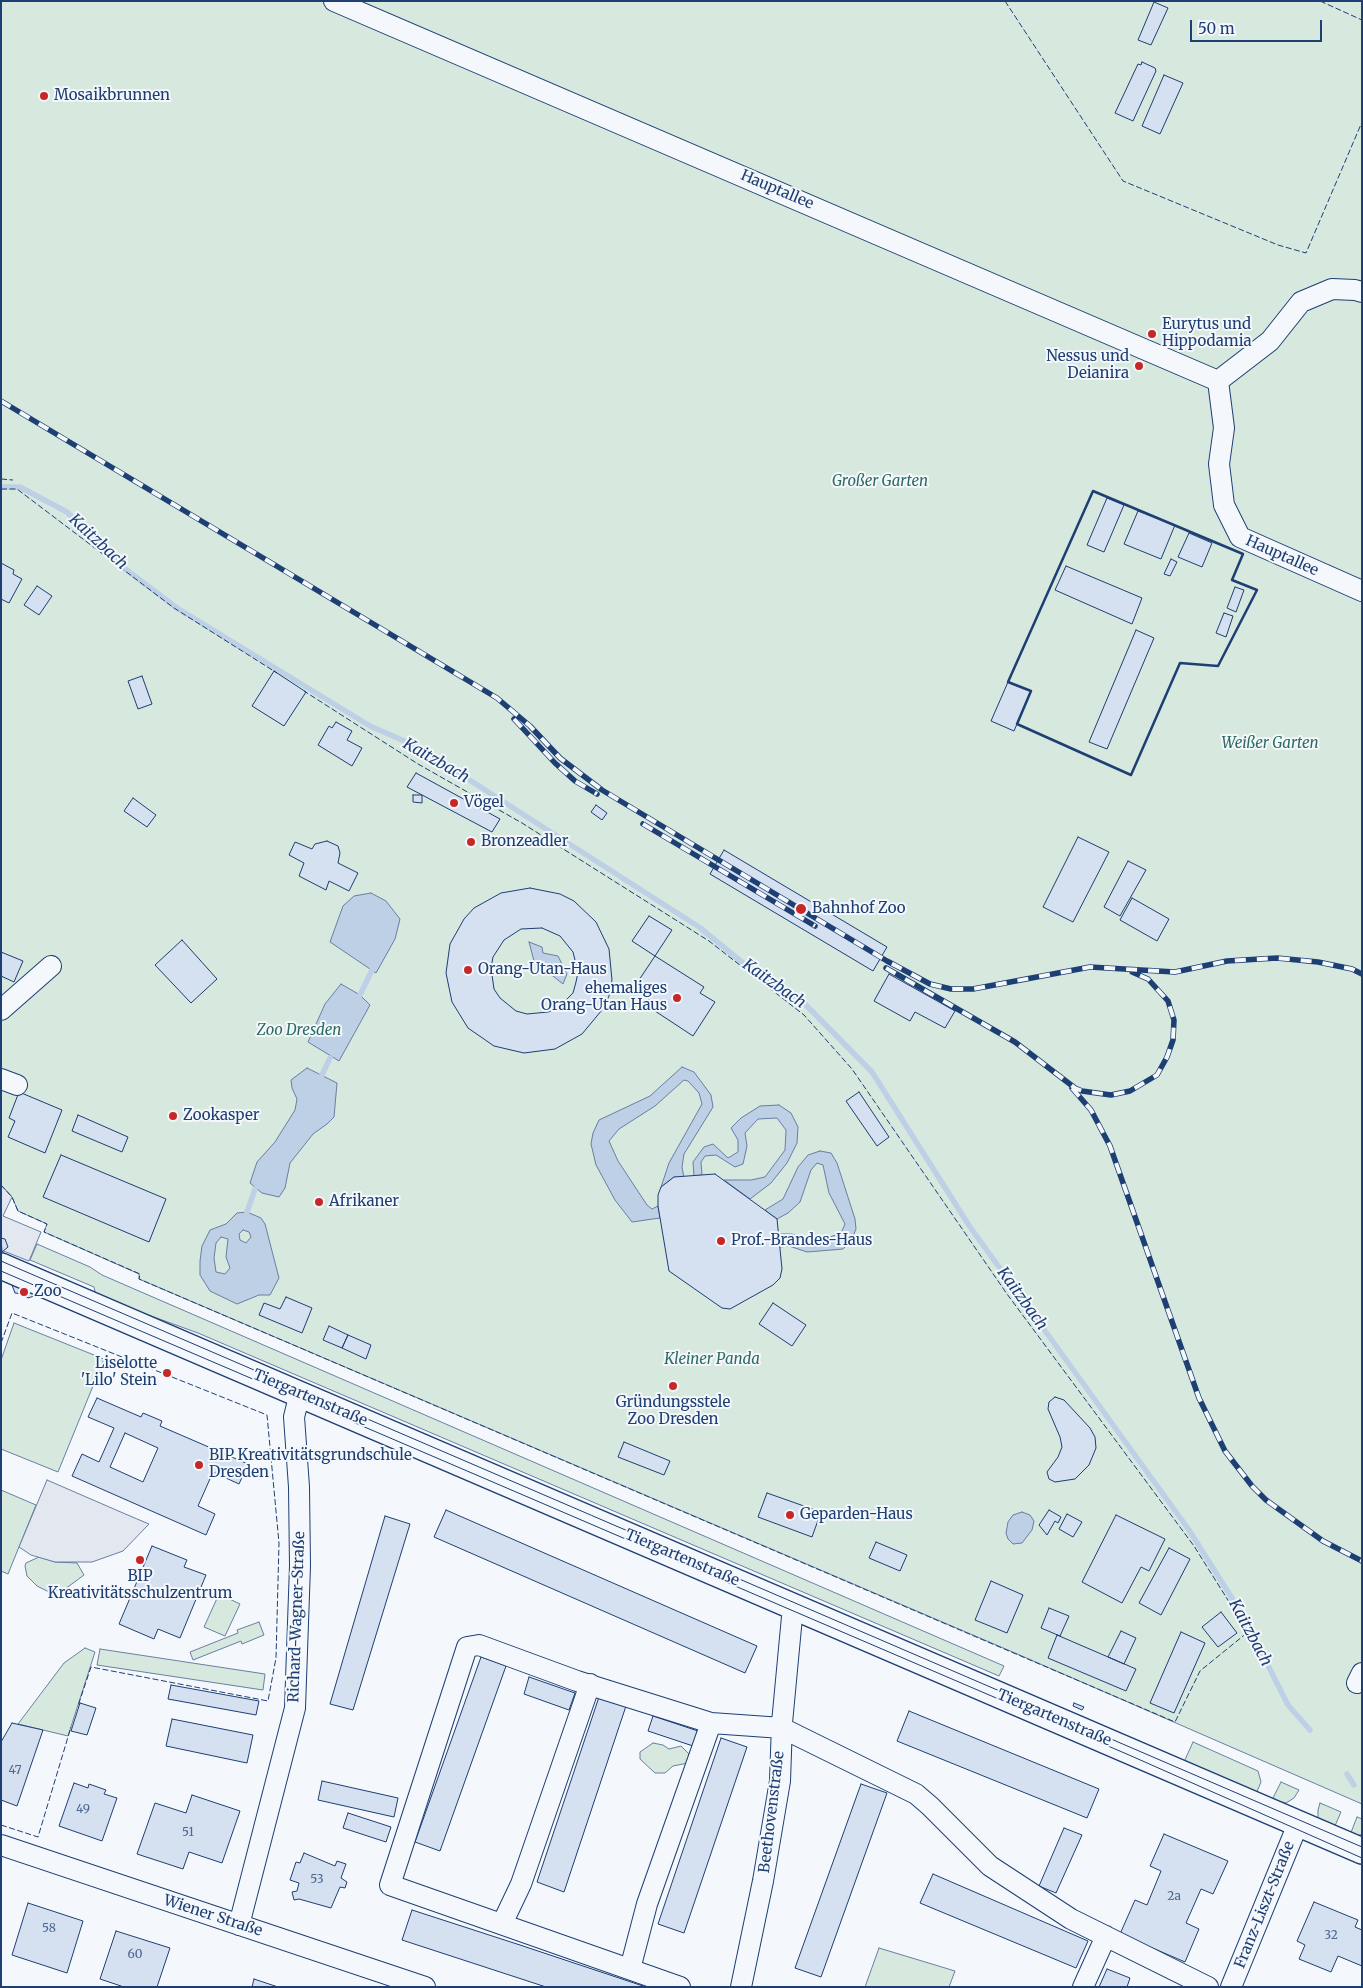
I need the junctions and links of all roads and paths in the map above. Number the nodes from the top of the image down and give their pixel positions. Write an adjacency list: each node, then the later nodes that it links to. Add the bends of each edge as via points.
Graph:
1 (334, 1): 3 (street, Hauptallee)
2 (1362, 292): 3 (street, via 1332,288 1301,302 1270,341)
3 (1218, 381): 4 (street, Hauptallee, via 1224,428 1219,464 1224,506 1240,538)
4 (1362, 591)
5 (51, 966): 6 (street)
6 (1, 1010)
7 (1, 1266): 8 (main road, Tiergartenstraße)
8 (300, 1393): 9 (main road, Tiergartenstraße); 16 (street, Richard-Wagner-Straße, via 294,1417 300,1566 295,1708)
9 (793, 1606): 12 (street, Beethovenstraße); 13 (main road, Tiergartenstraße)
10 (590, 1684): 11 (street); 17 (street, via 522,1884); 17 (street, via 479,1645 467,1647 390,1885)
11 (711, 1723): 12 (street); 19 (street, via 647,1904)
12 (782, 1728): 18 (street, via 916,1794 1003,1876 1071,1919); 22 (street, Beethovenstraße, via 780,1781 772,1832)
13 (1298, 1824): 15 (main road, Tiergartenstraße); 25 (street, Franz-Liszt-Straße)
14 (1, 1845): 16 (street, Wiener Straße)
15 (1362, 1851)
16 (239, 1924): 20 (street, Wiener Straße)
17 (502, 1924): 19 (street)
18 (1106, 1936): 23 (street); 24 (street)
19 (630, 1969): 21 (street)
20 (425, 1987)
21 (680, 1987)
22 (741, 1987)
23 (1083, 1987)
24 (1208, 1987)
25 (1231, 1987)

